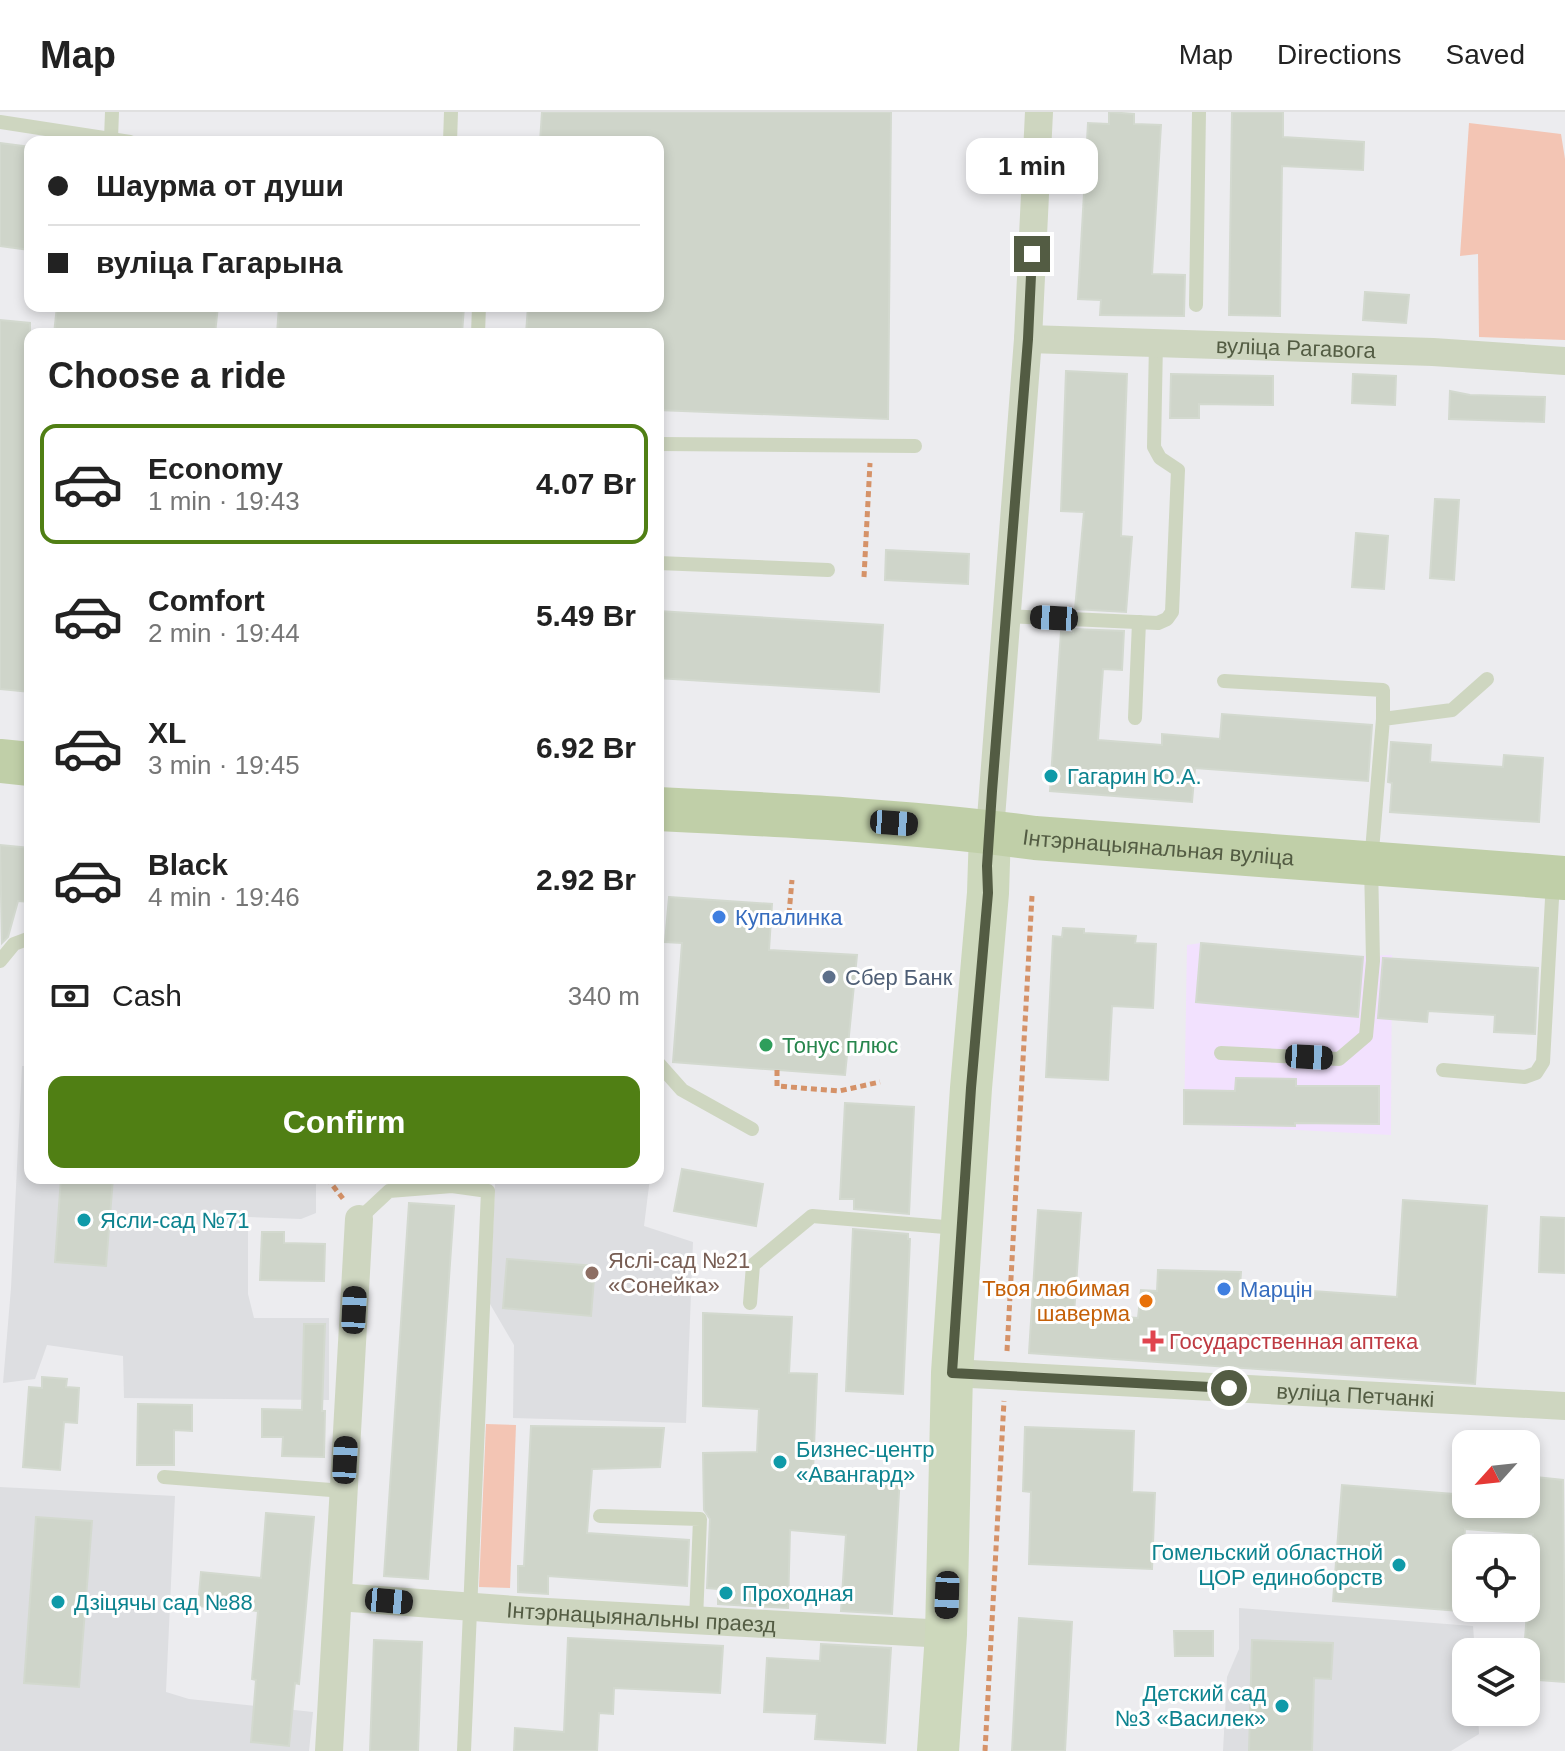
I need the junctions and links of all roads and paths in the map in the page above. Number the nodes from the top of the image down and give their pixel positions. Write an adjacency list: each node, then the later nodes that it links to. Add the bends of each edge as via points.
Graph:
1 (112, 112): 7 (lane)
2 (451, 112): 8 (lane)
3 (1039, 112): 10 (street)
4 (1199, 112): 9 (lane)
5 (0, 122): 6 (lane)
6 (91, 136)
7 (111, 136)
8 (450, 136)
9 (1196, 305)
10 (1028, 339): 11 (street, вуліца Рагавога); 19 (street)
11 (1156, 342): 12 (street, вуліца Рагавога); 20 (lane, via 1154,447 1167,465 1178,470 1172,612 1158,623)
12 (1565, 361)
13 (664, 444): 14 (lane)
14 (870, 446): 15 (lane); 18 (path)
15 (915, 446)
16 (664, 563): 17 (lane)
17 (828, 570)
18 (864, 577)
19 (1005, 616): 20 (lane); 28 (street)
20 (1139, 622): 23 (lane)
21 (1487, 679): 24 (lane, via 1452,710)
22 (1224, 681): 24 (lane, via 1383,690)
23 (1135, 718)
24 (1383, 719): 29 (lane)
25 (0, 761): 26 (main road)
26 (24, 763)
27 (664, 809): 28 (main road, Інтэрнацыянальная вуліца)
28 (990, 831): 29 (main road, Інтэрнацыянальная вуліца); 43 (street)
29 (1371, 863): 30 (main road, Інтэрнацыянальная вуліца); 36 (lane, via 1373,961 1366,1036 1339,1059)
30 (1559, 878): 39 (lane, via 1543,1062 1525,1077)
31 (792, 880): 33 (path)
32 (1032, 896): 46 (path)
33 (789, 914)
34 (24, 940): 35 (lane)
35 (0, 961)
36 (1221, 1053)
37 (664, 1070): 41 (lane, via 682,1090)
38 (777, 1070): 40 (path, via 777,1086 839,1091)
39 (1443, 1070)
40 (880, 1082)
41 (752, 1129)
42 (359, 1219): 49 (street); 52 (lane, via 389,1191 452,1186 488,1191)
43 (961, 1228): 44 (lane, via 812,1216 753,1265); 45 (street)
44 (750, 1303)
45 (952, 1373): 46 (street, вуліца Петчанкі); 54 (street)
46 (1005, 1376): 47 (street, вуліца Петчанкі); 58 (path)
47 (1565, 1406)
48 (164, 1477): 49 (lane)
49 (344, 1491): 51 (street)
50 (600, 1516): 53 (lane, via 700,1519)
51 (338, 1597): 52 (street, Інтэрнацыянальны праезд); 55 (street)
52 (470, 1608): 53 (street, Інтэрнацыянальны праезд); 56 (lane)
53 (696, 1620): 54 (street, Інтэрнацыянальны праезд)
54 (946, 1634): 57 (street)
55 (329, 1751)
56 (464, 1751)
57 (938, 1751)
58 (985, 1751)

